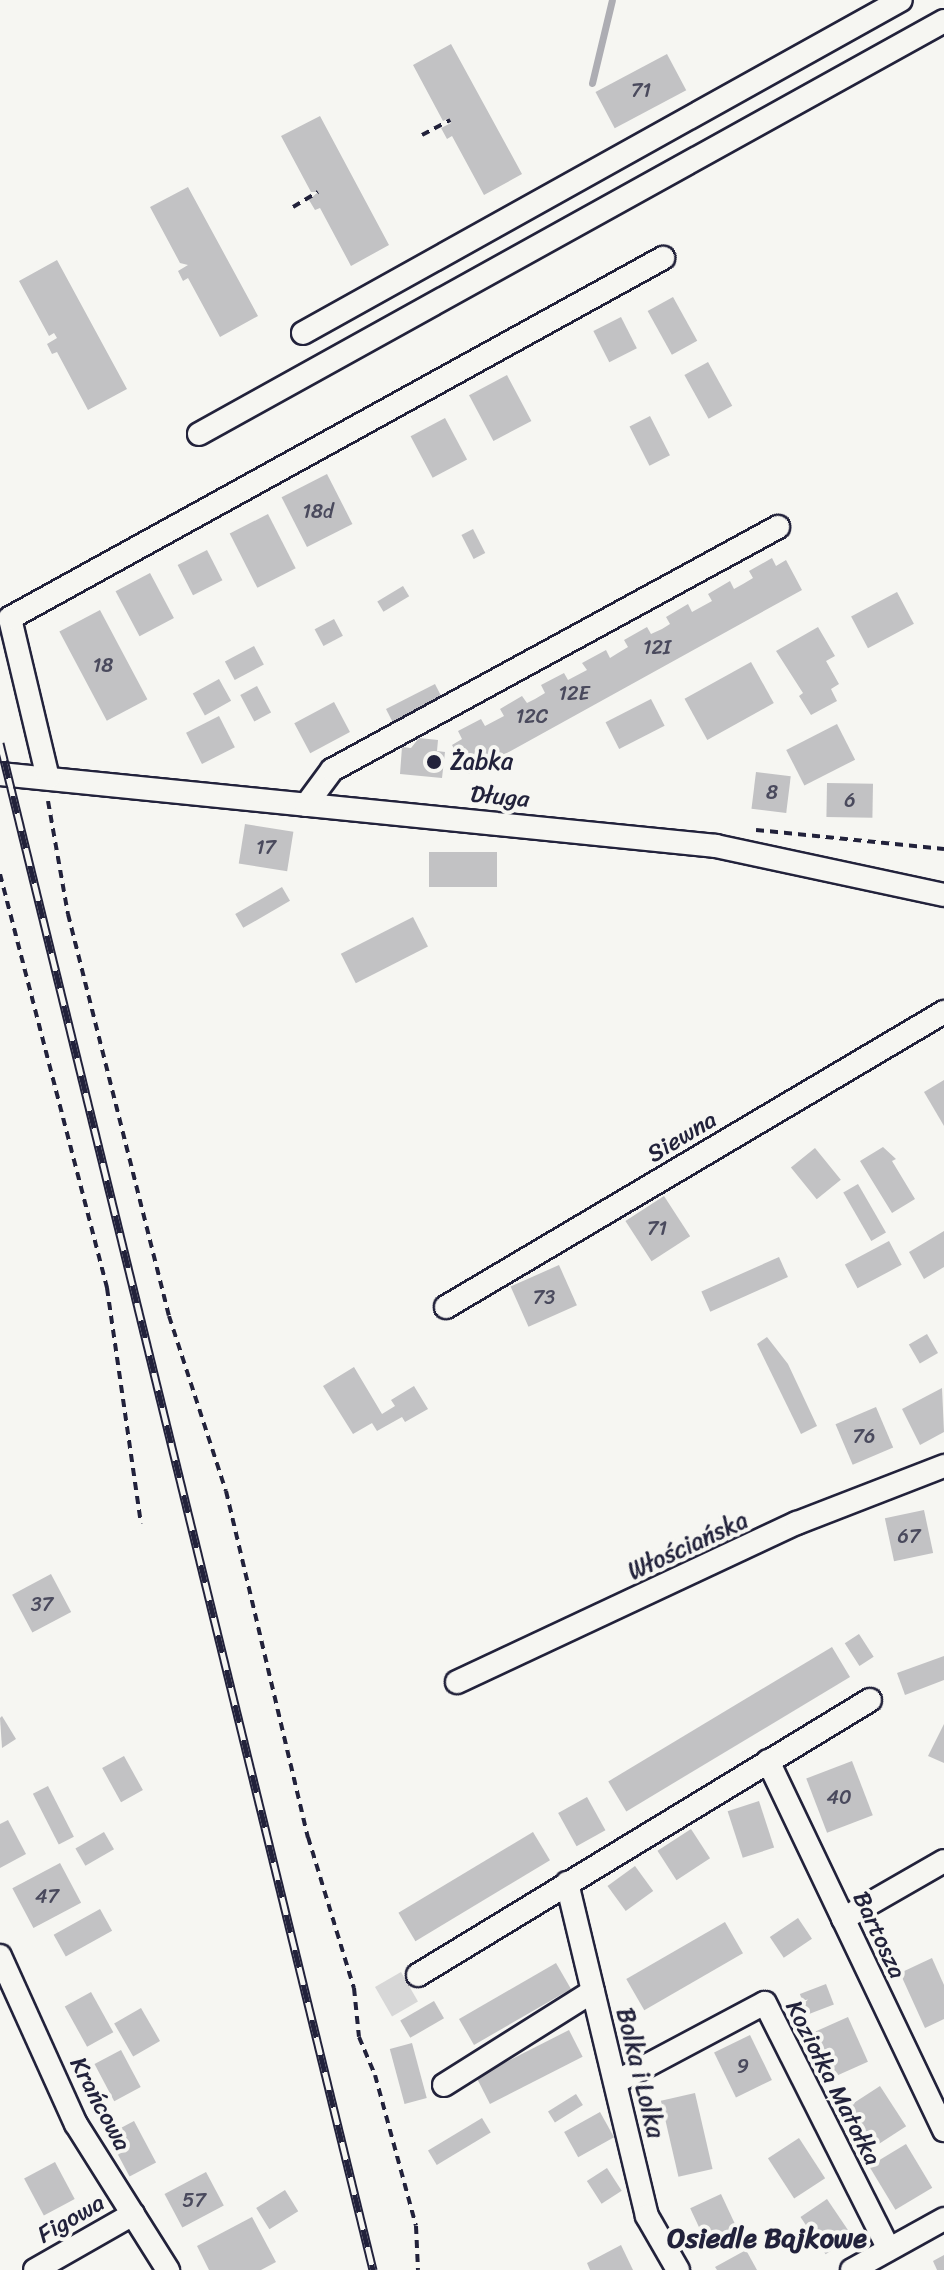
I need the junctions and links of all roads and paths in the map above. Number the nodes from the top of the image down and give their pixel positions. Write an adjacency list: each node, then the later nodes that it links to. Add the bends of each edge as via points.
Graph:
1 (901, 0): 8 (street)
2 (944, 21): 9 (street)
3 (450, 120): 4 (path)
4 (422, 135)
5 (318, 192): 6 (path)
6 (293, 207)
7 (663, 258): 12 (street, via 10,618)
8 (303, 333)
9 (199, 434)
10 (778, 527): 13 (street, via 332,770)
11 (0, 774): 12 (street, Długa)
12 (48, 778): 13 (street, Długa); 37 (path, via 68,914 169,1316 226,1491 308,1837 354,1988 359,2037 375,2075 416,2226)
13 (306, 805): 15 (street, Długa, via 716,846)
14 (0, 874): 19 (path, via 107,1288)
15 (944, 895)
16 (944, 1012): 17 (street, Siewna)
17 (446, 1307)
18 (944, 1466): 20 (street, Włościańska, via 797,1523)
19 (141, 1524)
20 (457, 1682)
21 (870, 1700): 22 (street)
22 (768, 1761): 24 (street); 25 (street, Bartosza)
23 (944, 1861): 25 (street)
24 (567, 1883): 27 (street); 28 (street, Bolka i Lolka)
25 (843, 1919): 31 (street, Bartosza)
26 (0, 1956): 32 (street, Krańcowa, via 76,2124)
27 (418, 1975)
28 (593, 1991): 29 (street, Bolka i Lolka); 30 (street)
29 (618, 2081): 34 (street, Koziołka Matołka, via 765,2003); 38 (street, Bolka i Lolka, via 647,2216)
30 (444, 2085)
31 (944, 2130)
32 (133, 2214): 35 (street, Figowa); 36 (street, Krańcowa)
33 (944, 2219): 34 (street)
34 (888, 2248): 39 (street)
35 (35, 2270)
36 (168, 2270)
37 (418, 2270)
38 (678, 2270)
39 (852, 2270)

